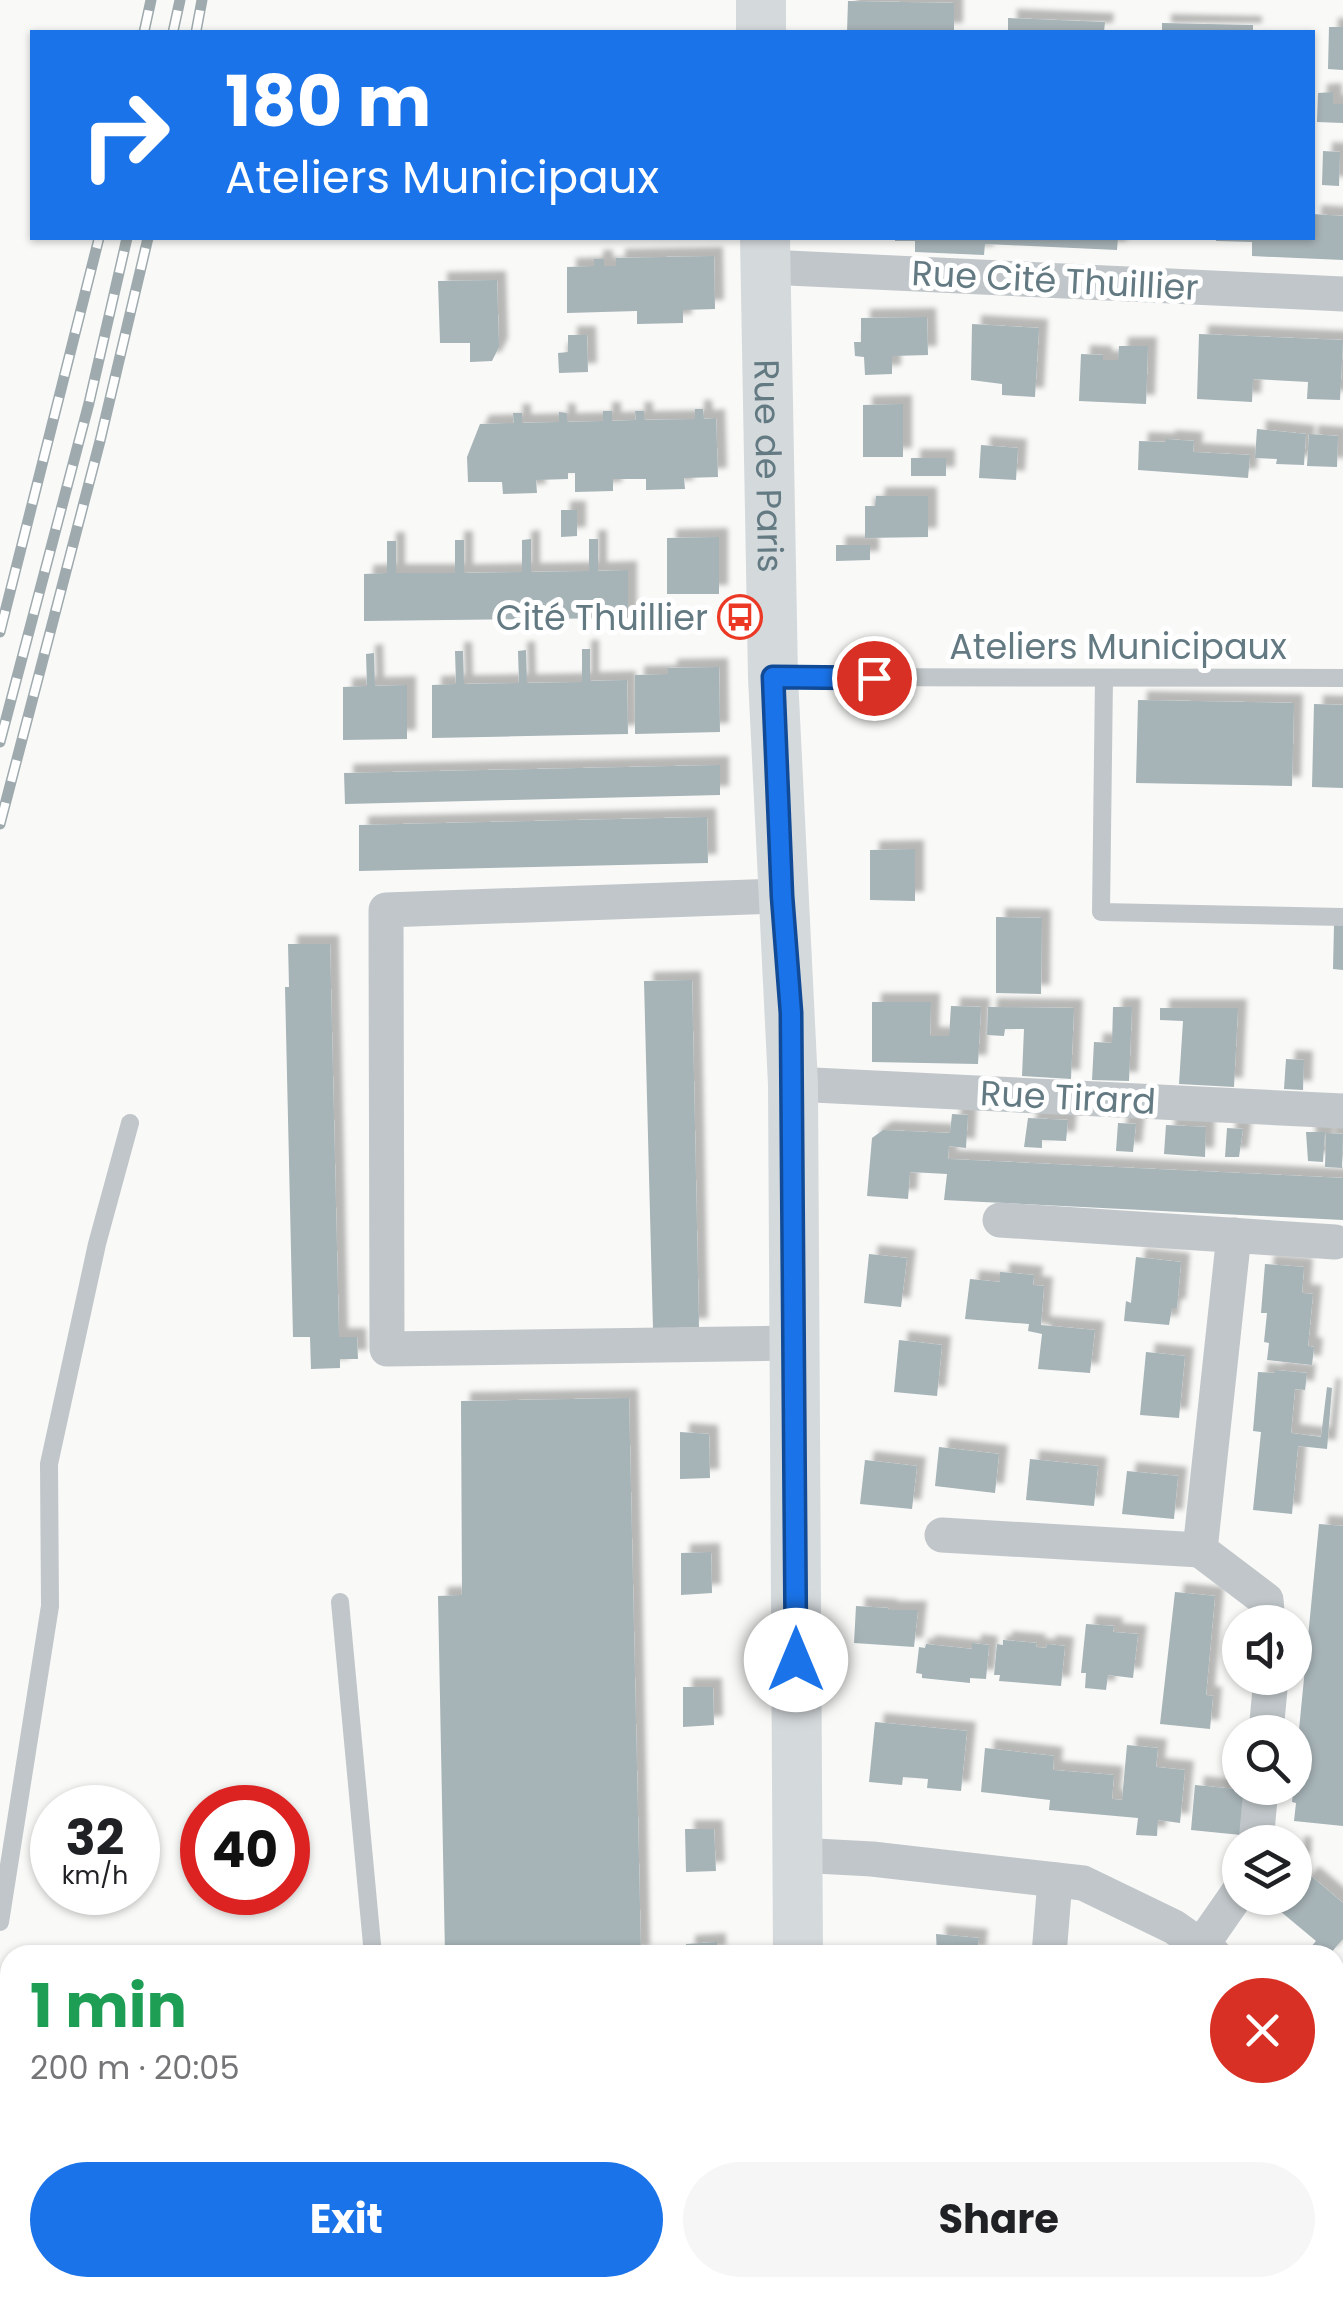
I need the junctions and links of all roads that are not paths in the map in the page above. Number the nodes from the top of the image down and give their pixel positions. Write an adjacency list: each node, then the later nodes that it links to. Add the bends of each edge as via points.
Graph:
1 (760, 0): 2 (street)
2 (761, 30)
3 (766, 252): 4 (street, Rue Cité Thuillier); 5 (street, Rue de Paris)
4 (1343, 294)
5 (773, 677): 6 (lane, Ateliers Municipaux); 8 (street, Rue de Paris)
6 (1104, 678): 7 (lane, Ateliers Municipaux); 9 (lane, via 1101,912)
7 (1343, 678)
8 (782, 896): 10 (street, Rue de Paris); 16 (street, via 386,910 387,1349)
9 (1343, 917)
10 (792, 1084): 11 (street, Rue Tirard); 16 (street, Rue de Paris)
11 (1343, 1111)
12 (130, 1122): 24 (lane, via 48,1464 50,1606)
13 (1000, 1220): 14 (street)
14 (1234, 1235): 15 (street); 18 (street)
15 (1335, 1242)
16 (794, 1342): 21 (street, Rue de Paris)
17 (942, 1535): 18 (street)
18 (1200, 1550): 20 (street)
19 (340, 1602): 25 (lane)
20 (1266, 1605)
21 (797, 1855): 22 (street); 26 (street, Rue de Paris)
22 (1055, 1880): 27 (street); 28 (street, via 1083,1883)
23 (1227, 1915): 29 (street)
24 (0, 1922)
25 (372, 1945)
26 (798, 1945)
27 (1050, 1945)
28 (1200, 1945)
29 (1211, 1945)

